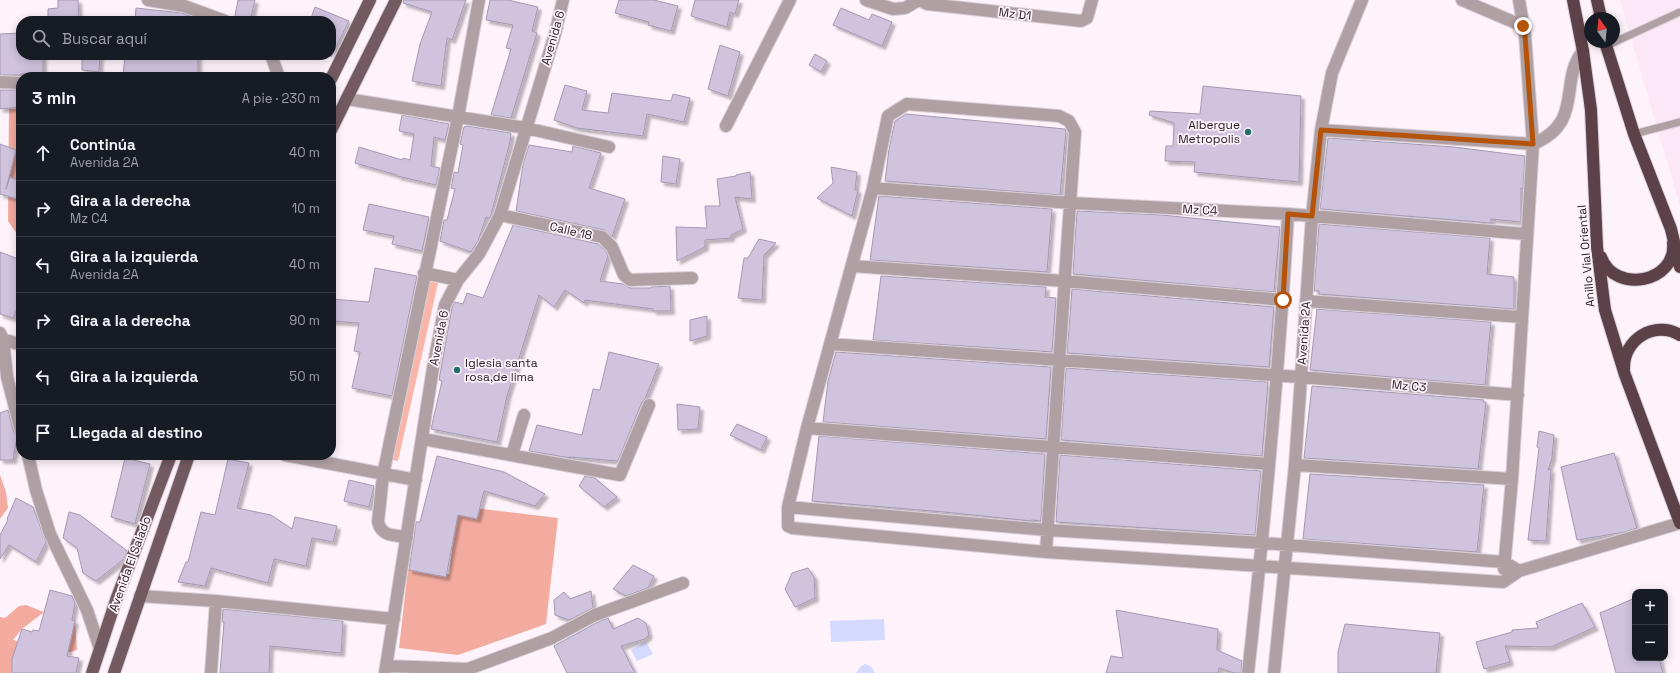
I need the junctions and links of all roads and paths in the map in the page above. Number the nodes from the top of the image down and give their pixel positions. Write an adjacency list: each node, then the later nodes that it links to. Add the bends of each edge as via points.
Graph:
1 (148, 0): 17 (street, via 184,6)
2 (370, 0): 24 (main road)
3 (396, 0): 27 (main road)
4 (479, 0): 28 (street)
5 (563, 0): 32 (street, Avenida 6)
6 (790, 0): 31 (street)
7 (866, 0): 8 (street, via 893,9 906,8)
8 (919, 0): 9 (street, Mz D1, via 927,4 1081,21 1088,18)
9 (1092, 0)
10 (1362, 0): 33 (street, Avenida 2A, via 1332,73)
11 (1462, 0): 18 (street)
12 (1519, 0): 18 (street)
13 (1574, 0): 21 (highway, Anillo Vial Oriental)
14 (1597, 0): 15 (highway)
15 (1599, 12)
16 (1680, 12): 19 (lane)
17 (211, 16)
18 (1523, 26): 35 (street)
19 (1620, 38)
20 (1606, 48): 34 (highway)
21 (1583, 51): 35 (street, via 1577,59 1568,108 1555,132); 44 (highway, Anillo Vial Oriental, via 1591,110)
22 (273, 60): 23 (street)
23 (277, 72)
24 (334, 72)
25 (0, 82): 26 (street)
26 (16, 83)
27 (347, 99): 28 (street); 29 (main road)
28 (458, 117): 32 (street); 47 (street)
29 (336, 120)
30 (1680, 122): 34 (lane)
31 (726, 126)
32 (526, 128): 36 (street); 39 (street, Avenida 6)
33 (1321, 130): 35 (street); 41 (street, Avenida 2A)
34 (1634, 134): 42 (highway)
35 (1533, 144): 43 (street)
36 (609, 147)
37 (873, 188): 38 (street, Mz C4); 38 (street, via 888,116 907,104 1059,116 1069,121 1075,132); 45 (street)
38 (1071, 203): 40 (street, Mz C4); 50 (street)
39 (500, 214): 48 (street, Calle 18, via 602,237 612,247 624,275 630,280); 49 (street, Avenida 6, via 479,254)
40 (1288, 214): 41 (street, Mz C4); 51 (street, Avenida 2A)
41 (1312, 216): 43 (street, Mz C4); 52 (street, Avenida 2A)
42 (1676, 227): 44 (highway, via 1669,260 1661,271 1644,279 1626,279 1610,271); 46 (highway)
43 (1527, 234): 53 (street)
44 (1597, 247): 59 (highway, Anillo Vial Oriental, via 1605,310)
45 (852, 266): 50 (street); 57 (street)
46 (1680, 267)
47 (424, 273): 49 (street); 76 (street)
48 (692, 278)
49 (458, 280): 67 (street, Avenida 6, via 445,305)
50 (1064, 281): 51 (street); 58 (street)
51 (1283, 300): 60 (street, Avenida 2A)
52 (1306, 301): 53 (street); 61 (street, Avenida 2A)
53 (1522, 317): 62 (street)
54 (2, 336): 56 (street); 64 (street, via 7,377)
55 (1680, 336): 59 (highway, via 1659,329 1637,338 1626,355)
56 (16, 343)
57 (830, 344): 58 (street, Mz C3); 66 (street)
58 (1059, 360): 60 (street, Mz C3); 68 (street)
59 (1625, 375): 80 (highway, Anillo Vial Oriental)
60 (1277, 376): 61 (street, Mz C3); 74 (street, Avenida 2A)
61 (1300, 377): 62 (street, Mz C3); 75 (street, Avenida 2A)
62 (1518, 395): 77 (street)
63 (649, 405): 69 (street, via 620,475)
64 (16, 415)
65 (524, 415): 69 (street)
66 (807, 428): 68 (street); 79 (street)
67 (422, 439): 69 (street); 78 (street, Avenida 6)
68 (1053, 446): 74 (street); 81 (street)
69 (512, 455)
70 (29, 460): 95 (street, via 50,534 88,610)
71 (169, 460): 95 (main road, Avenida El Salado)
72 (187, 460): 92 (main road, Avenida El Salado)
73 (310, 460): 76 (street)
74 (1269, 464): 83 (street, Avenida 2A)
75 (1295, 465): 77 (street); 84 (street, Avenida 2A)
76 (383, 475): 78 (street); 82 (street, via 378,522 380,529 384,533)
77 (1512, 479): 86 (street)
78 (416, 480): 82 (street, Avenida 6)
79 (788, 507): 81 (street); 85 (street, via 788,526 792,528)
80 (1680, 523): 89 (street)
81 (1047, 530): 83 (street); 85 (street)
82 (407, 537): 94 (street, Avenida 6)
83 (1263, 543): 84 (street); 87 (street, Avenida 2A)
84 (1287, 545): 86 (street); 88 (street, Avenida 2A)
85 (1046, 552): 87 (street)
86 (1504, 562): 89 (street); 90 (street)
87 (1260, 565): 88 (street); 100 (street, Avenida 2A)
88 (1284, 567): 90 (street); 101 (street, Avenida 2A)
89 (1519, 572): 90 (street)
90 (1503, 582)
91 (683, 583): 96 (street, via 595,615 552,638 468,669)
92 (140, 596): 93 (street); 98 (main road, Avenida El Salado)
93 (216, 601): 94 (street); 99 (street)
94 (394, 619): 96 (street, Avenida 6)
95 (100, 649): 97 (main road, Avenida El Salado)
96 (386, 669)
97 (92, 673)
98 (114, 673)
99 (212, 673)
100 (1248, 673)
101 (1274, 673)

